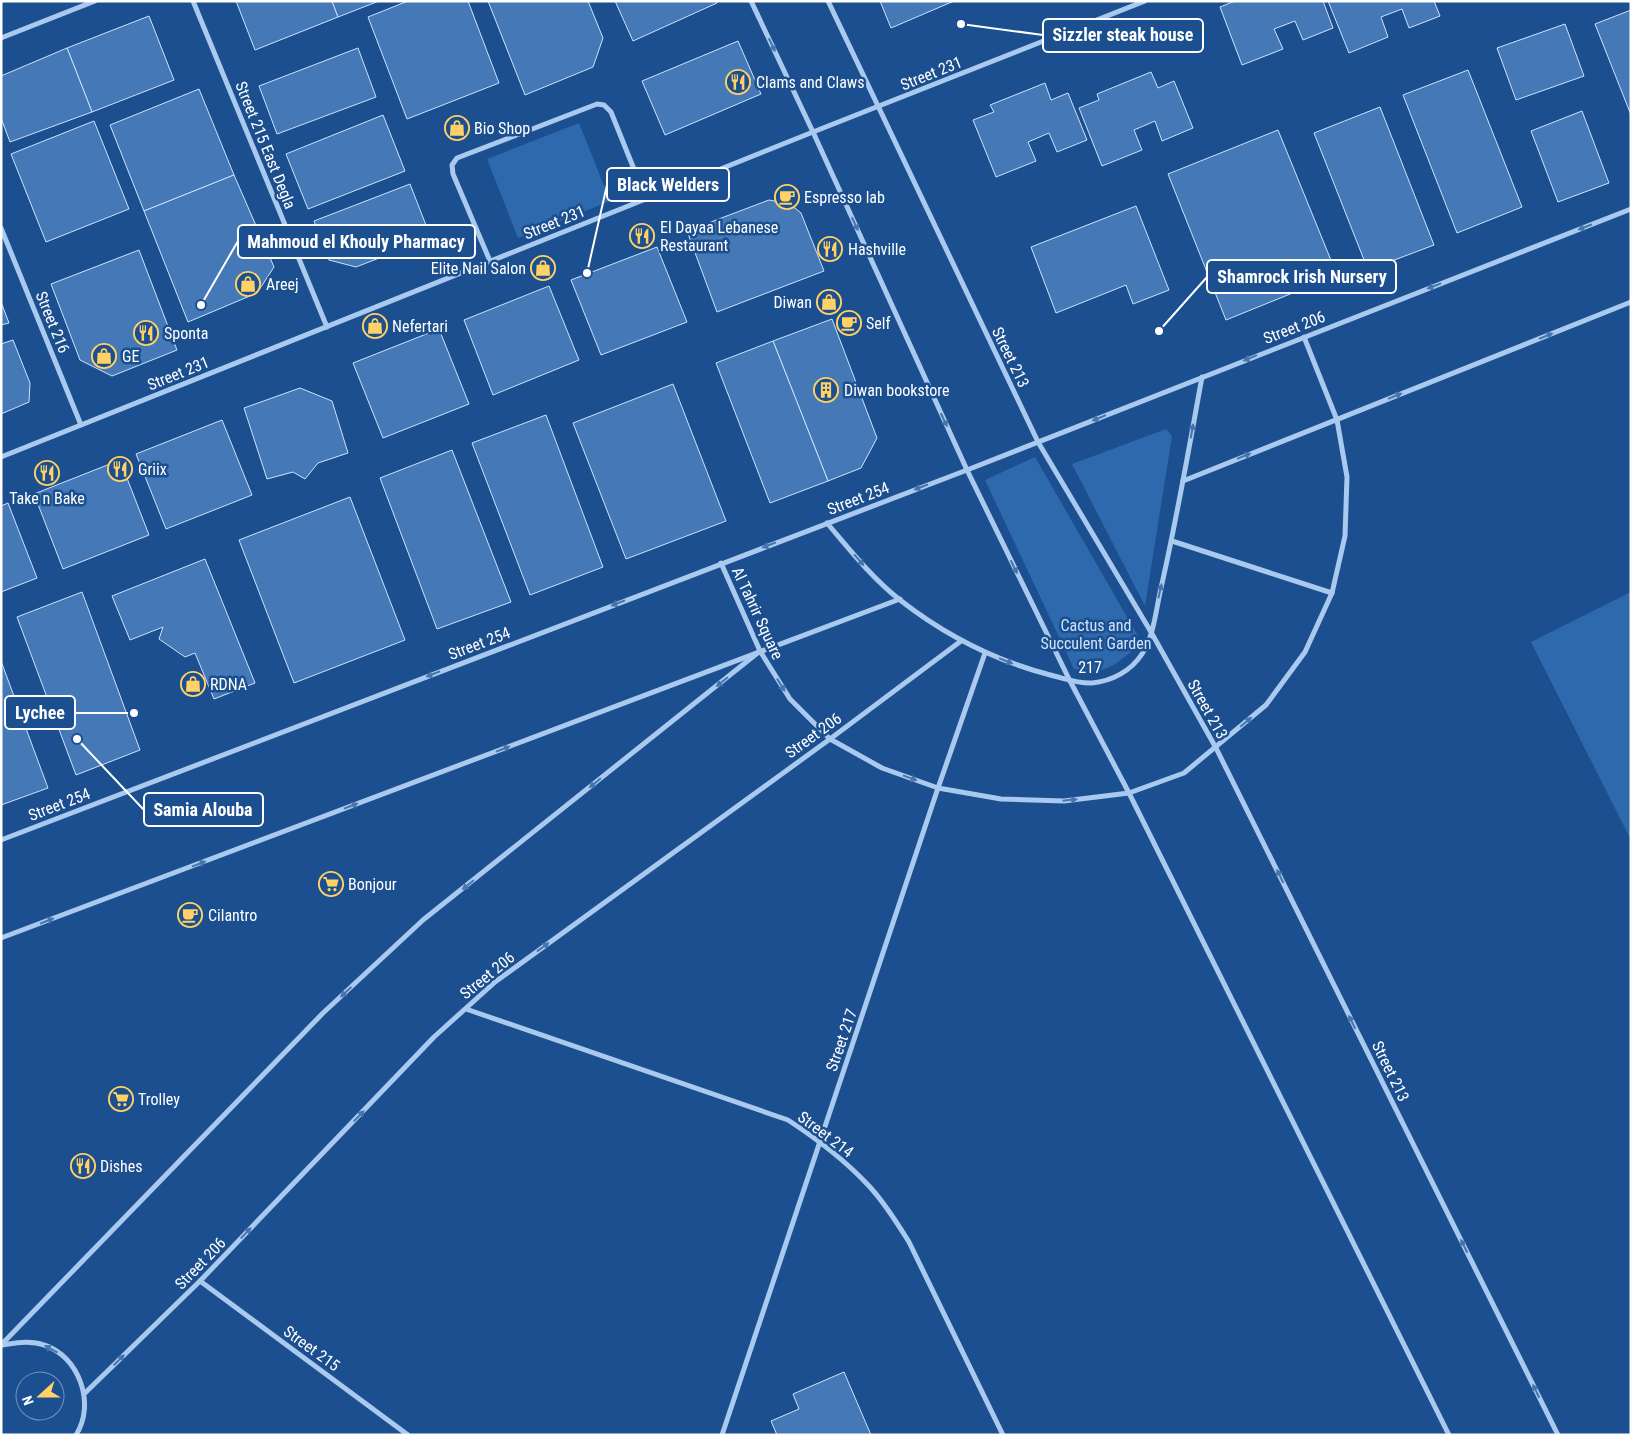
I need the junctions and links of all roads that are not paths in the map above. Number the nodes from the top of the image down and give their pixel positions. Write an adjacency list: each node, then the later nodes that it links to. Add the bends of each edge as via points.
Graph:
1 (95, 1): 6 (street)
2 (193, 1): 14 (street, Street 215 East Degla)
3 (751, 1): 8 (street, one-way to 8)
4 (828, 1): 7 (street, Street 213)
5 (1145, 1): 7 (street, Street 231)
6 (1, 38)
7 (878, 107): 8 (street, Street 231); 19 (street, Street 213)
8 (812, 132): 9 (street, Street 231); 21 (street, one-way to 21)
9 (646, 199): 12 (street, Street 231); 12 (street, via 611,112 604,104 457,158 452,165 453,174)
10 (1631, 209): 15 (street, Street 206, one-way to 15)
11 (1, 228): 18 (street, Street 216)
12 (490, 261): 14 (street, Street 231)
13 (1631, 302): 17 (street, one-way to 13)
14 (326, 327): 18 (street, Street 231)
15 (1304, 336): 16 (street, Street 206, one-way to 16); 17 (street, Al Tahrir Square)
16 (1202, 377): 19 (street, Street 206, one-way to 19); 22 (street, 217, one-way to 16)
17 (1337, 420): 22 (street, one-way to 17); 26 (street, Al Tahrir Square, via 1347,478 1345,536)
18 (81, 425): 20 (street, Street 231)
19 (1038, 442): 21 (street, Street 206); 28 (street, Street 213)
20 (1, 457)
21 (967, 470): 23 (street, Street 254, one-way to 23); 32 (street, one-way to 32)
22 (1183, 481): 24 (street, 217)
23 (828, 523): 25 (street, Street 254, one-way to 25); 27 (street, 217, one-way to 27, via 861,564)
24 (1172, 541): 26 (street); 28 (street, 217, one-way to 24)
25 (721, 563): 30 (street, Al Tahrir Square); 37 (street, Street 254, one-way to 37)
26 (1332, 593): 34 (street, Al Tahrir Square, one-way to 26, via 1266,705 1305,652)
27 (900, 600): 29 (street, 217); 30 (street)
28 (1151, 632): 32 (street, 217, via 1143,653 1129,669 1110,679 1090,683); 34 (street, Street 213)
29 (961, 641): 31 (street, 217); 33 (street, Street 206)
30 (760, 652): 33 (street, Al Tahrir Square, one-way to 33, via 790,699); 38 (street, one-way to 30); 42 (street, one-way to 42, via 423,920 323,1013)
31 (985, 653): 32 (street, 217, one-way to 32, via 1026,669); 35 (street, Street 217)
32 (1069, 680): 36 (street)
33 (830, 739): 35 (street, Al Tahrir Square, one-way to 35, via 882,768); 39 (street, Street 206, one-way to 33, via 495,982)
34 (1216, 748): 36 (street, Al Tahrir Square, via 1184,773); 49 (street, Street 213, one-way to 34)
35 (938, 788): 36 (street, Al Tahrir Square, one-way to 36, via 1001,799 1064,801); 40 (street, Street 217)
36 (1129, 793): 48 (street)
37 (1, 840)
38 (1, 938)
39 (466, 1009): 40 (street, Street 214, via 788,1120); 41 (street, Street 206, one-way to 39, via 434,1038)
40 (820, 1141): 46 (street, Street 217); 47 (street, Street 214, via 870,1187 910,1242)
41 (200, 1281): 43 (street, Street 206, one-way to 41); 45 (street, Street 215)
42 (1, 1345): 43 (street, one-way to 42, via 77,1373 64,1356 44,1345 23,1341)
43 (84, 1394): 44 (street, via 84,1413)
44 (76, 1435)
45 (408, 1435)
46 (722, 1435)
47 (1003, 1435)
48 (1449, 1435)
49 (1558, 1435)

